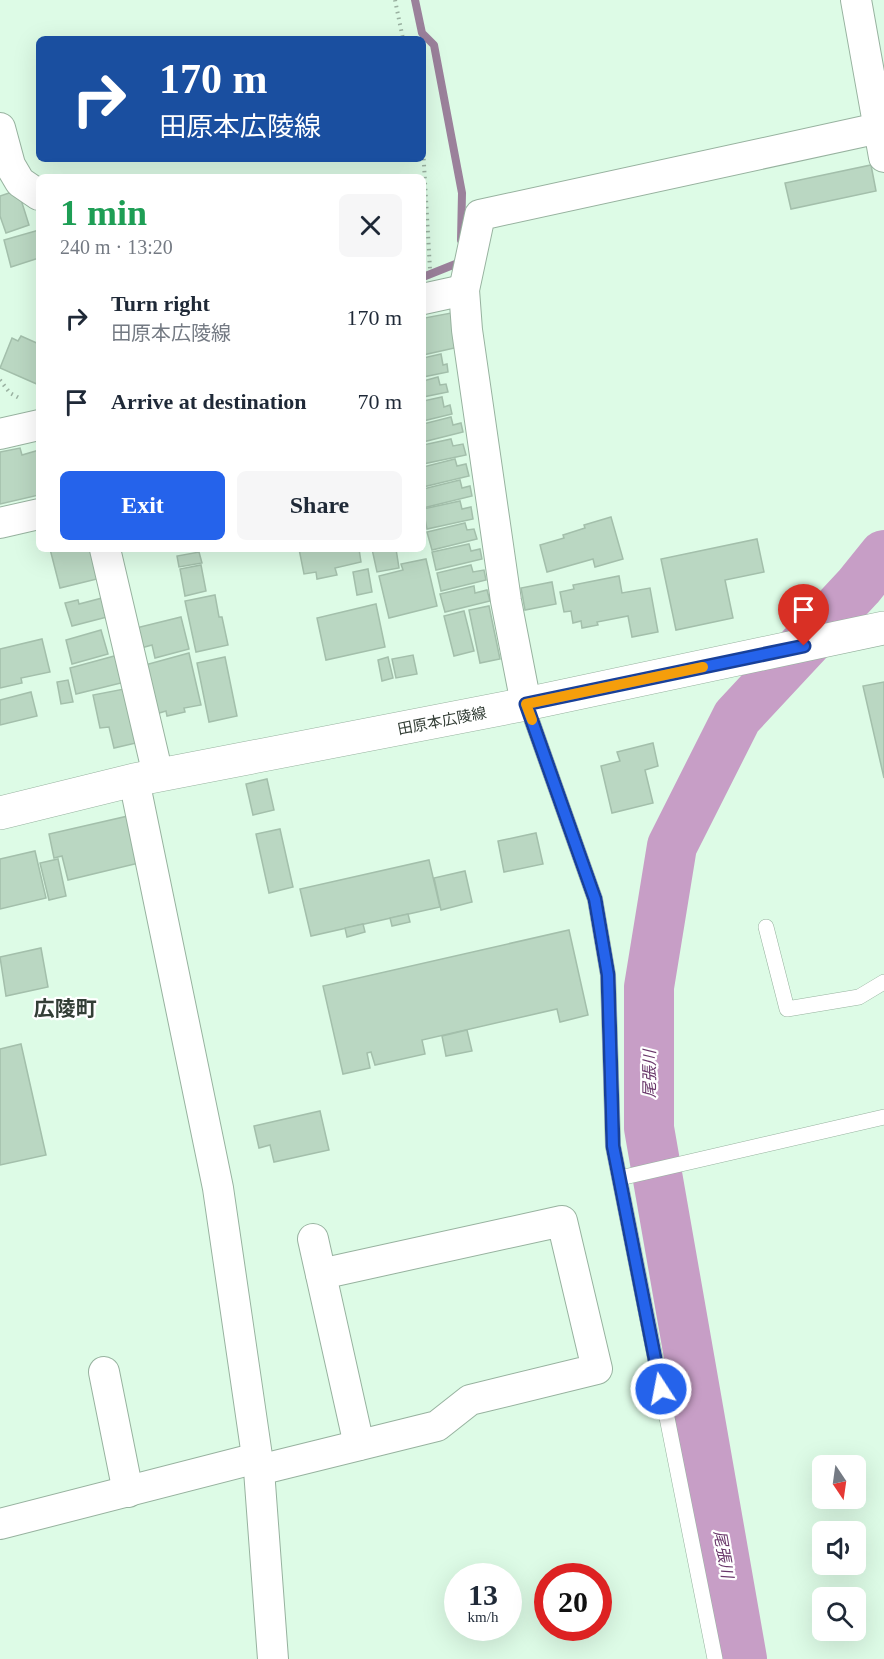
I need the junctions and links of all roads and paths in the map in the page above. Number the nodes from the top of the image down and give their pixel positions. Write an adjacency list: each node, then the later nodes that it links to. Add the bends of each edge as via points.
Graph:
1 (395, 0): 3 (path)
2 (856, 0): 5 (street)
3 (402, 36)
4 (0, 128): 6 (street, via 10,165 20,182)
5 (881, 143): 9 (street, via 480,215)
6 (36, 193)
7 (426, 202): 8 (path)
8 (426, 258)
9 (464, 290): 10 (street); 18 (street, via 503,580)
10 (426, 298)
11 (0, 380): 12 (path)
12 (32, 412): 13 (street)
13 (0, 434)
14 (36, 515): 15 (street)
15 (0, 523)
16 (106, 552): 19 (street)
17 (874, 630): 18 (main road, 田原本広陵線)
18 (526, 704): 19 (main road, 田原本広陵線); 24 (lane, via 595,899 608,975 613,1146)
19 (146, 777): 20 (main road, 田原本広陵線); 29 (street, via 218,1188)
20 (0, 813)
21 (766, 927): 22 (lane, via 787,1009 859,997)
22 (884, 982)
23 (884, 1117): 24 (lane)
24 (626, 1177): 33 (lane)
25 (314, 1239): 26 (street)
26 (321, 1274): 28 (street); 28 (street, via 562,1221 597,1369 470,1400 437,1426)
27 (104, 1372): 30 (street)
28 (359, 1445): 29 (street)
29 (258, 1464): 30 (street); 32 (street)
30 (128, 1492): 31 (street)
31 (0, 1524)
32 (273, 1659)
33 (715, 1659)

